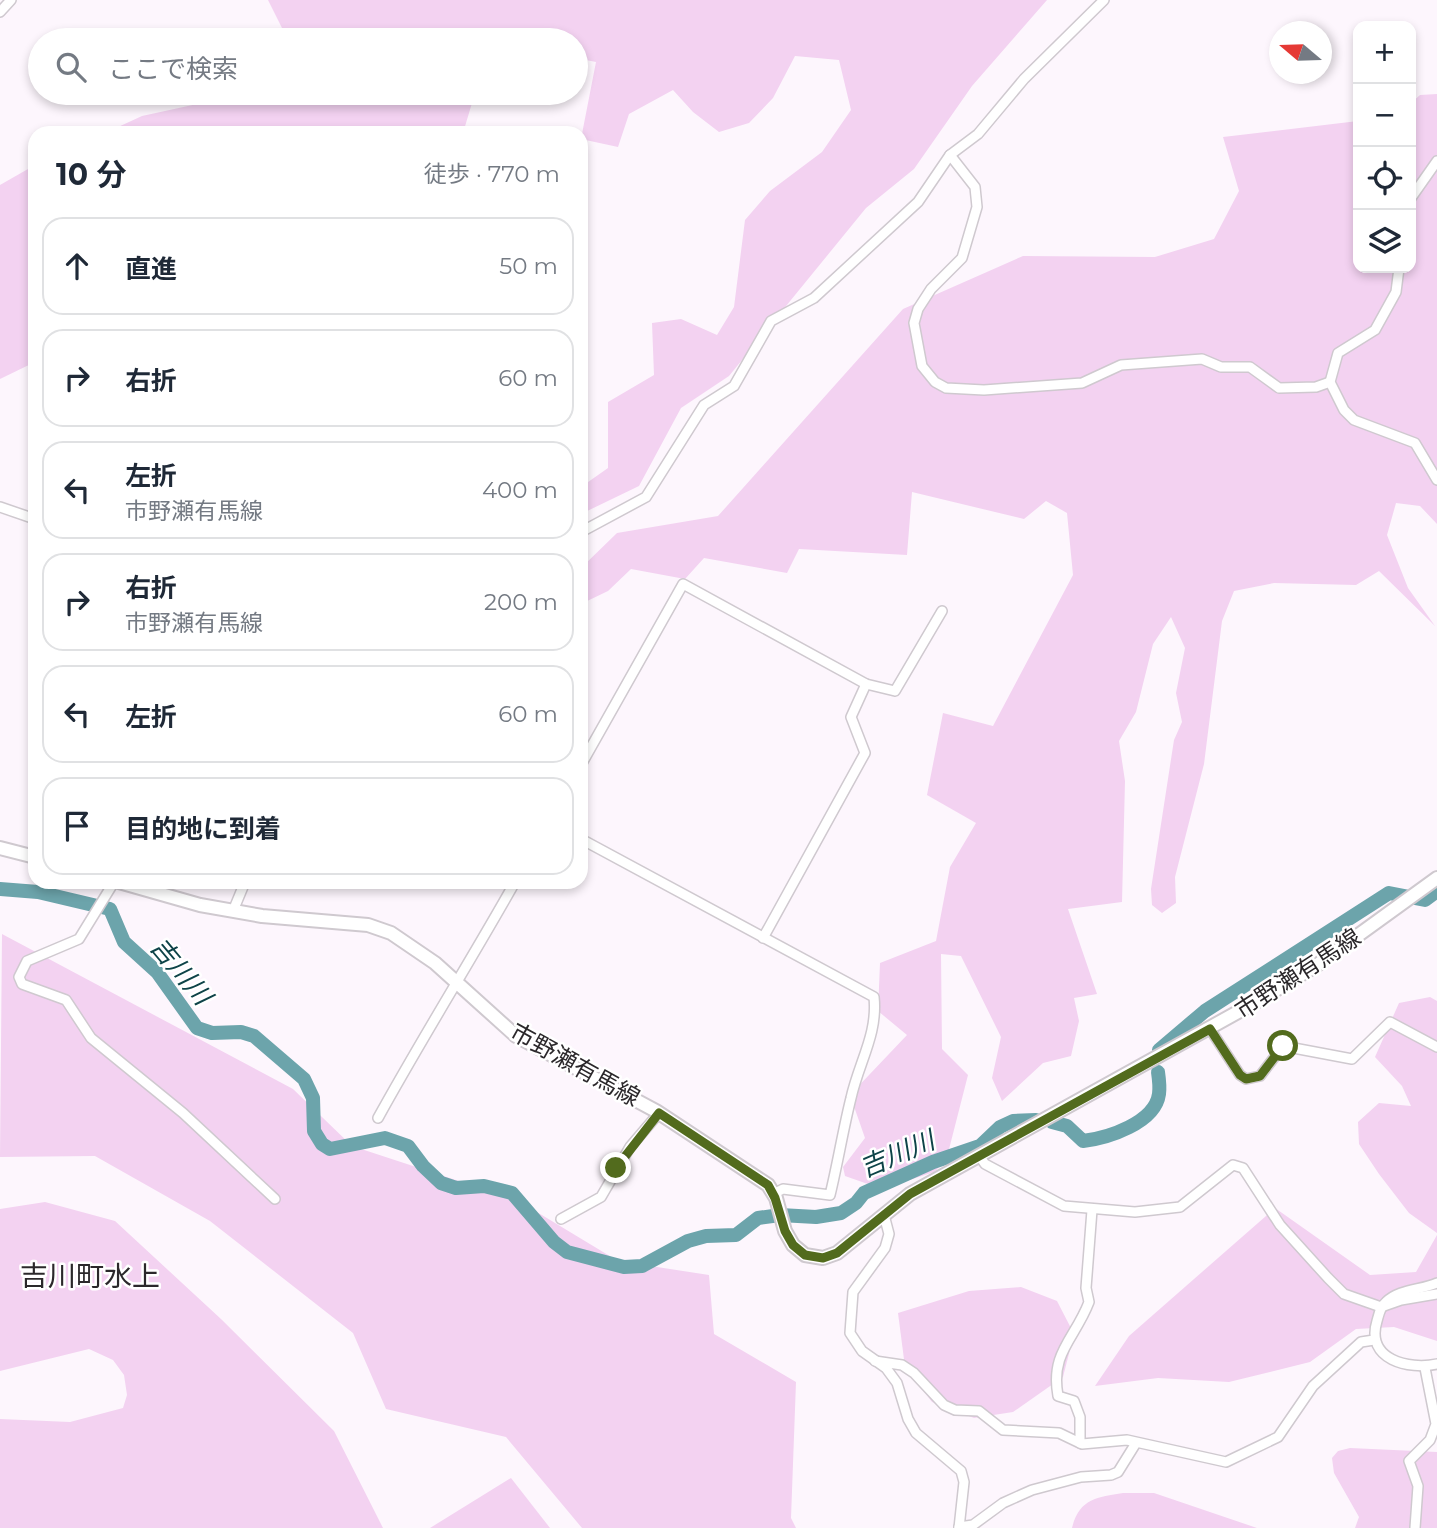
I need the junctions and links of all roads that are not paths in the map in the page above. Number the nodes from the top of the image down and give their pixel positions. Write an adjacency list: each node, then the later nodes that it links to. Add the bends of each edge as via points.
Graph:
1 (11, 0): 3 (street)
2 (1104, 0): 4 (street, via 1024,79 978,134)
3 (0, 12)
4 (950, 155): 8 (street, via 975,187 977,207 962,258 932,289 914,323 922,366 935,382 946,388 984,390 1082,383 1121,365 1202,359 1221,367 1250,367 1279,388); 12 (street, via 908,211 814,298 771,321 734,386 704,405 646,497)
5 (1437, 161): 6 (street)
6 (1416, 191)
7 (1398, 273): 8 (street, via 1396,292 1375,330 1338,353)
8 (1330, 382): 9 (street, via 1353,420 1415,443)
9 (1437, 480)
10 (0, 508): 11 (street)
11 (28, 517)
12 (588, 527)
13 (942, 611): 14 (street, via 895,691)
14 (866, 684): 15 (street, via 683,584); 25 (street, via 851,717 865,753)
15 (588, 753)
16 (588, 843): 25 (street)
17 (0, 848): 18 (main road)
18 (28, 853)
19 (1437, 877): 27 (main road, 市野瀬有馬線, via 1317,965)
20 (111, 889): 33 (street, via 75,942 27,961 19,976 22,984 66,1000 92,1038 183,1113)
21 (134, 889): 24 (main road, 市野瀬有馬線)
22 (242, 889): 24 (street)
23 (510, 889): 26 (street)
24 (233, 911): 26 (main road, 市野瀬有馬線, via 368,925 411,944)
25 (763, 938): 32 (street, via 874,997 876,1016 851,1095 830,1195 783,1189)
26 (457, 984): 29 (main road, 市野瀬有馬線, via 533,1047); 30 (street, via 441,1003)
27 (1210, 1029): 28 (street, via 1246,1079 1260,1076 1283,1046 1352,1059 1390,1022); 31 (main road, 市野瀬有馬線)
28 (1437, 1047)
29 (659, 1113): 32 (main road, 市野瀬有馬線, via 768,1185); 36 (street, via 630,1147 601,1197)
30 (378, 1118)
31 (980, 1157): 34 (street, via 1041,1196 1064,1206); 35 (main road, 市野瀬有馬線, via 910,1194)
32 (774, 1196): 35 (main road, 市野瀬有馬線, via 785,1231 805,1255 823,1258 837,1253)
33 (275, 1199)
34 (1092, 1210): 39 (street, via 1180,1207 1223,1170 1233,1165 1243,1168 1274,1217 1328,1278 1344,1294); 44 (street, via 1089,1302 1062,1349 1056,1384 1058,1396 1073,1401 1080,1417)
35 (884, 1215): 41 (street, via 889,1234 885,1248 853,1292 850,1333 862,1352)
36 (561, 1219)
37 (1437, 1283): 39 (street, via 1395,1295)
38 (1437, 1294): 39 (street)
39 (1381, 1307): 40 (street)
40 (1374, 1340): 43 (street, via 1392,1360); 45 (street, via 1361,1342 1312,1386 1278,1437 1226,1462)
41 (875, 1361): 44 (street, via 902,1365 944,1405 979,1411 1003,1430 1059,1433); 46 (street, via 897,1383 916,1433 961,1471)
42 (1437, 1364): 43 (street)
43 (1425, 1368): 47 (street, via 1436,1424 1430,1440 1409,1461 1418,1486)
44 (1080, 1443): 45 (street)
45 (1136, 1443): 46 (street, via 1118,1472 1031,1490 973,1525)
46 (959, 1527)
47 (1415, 1528)

